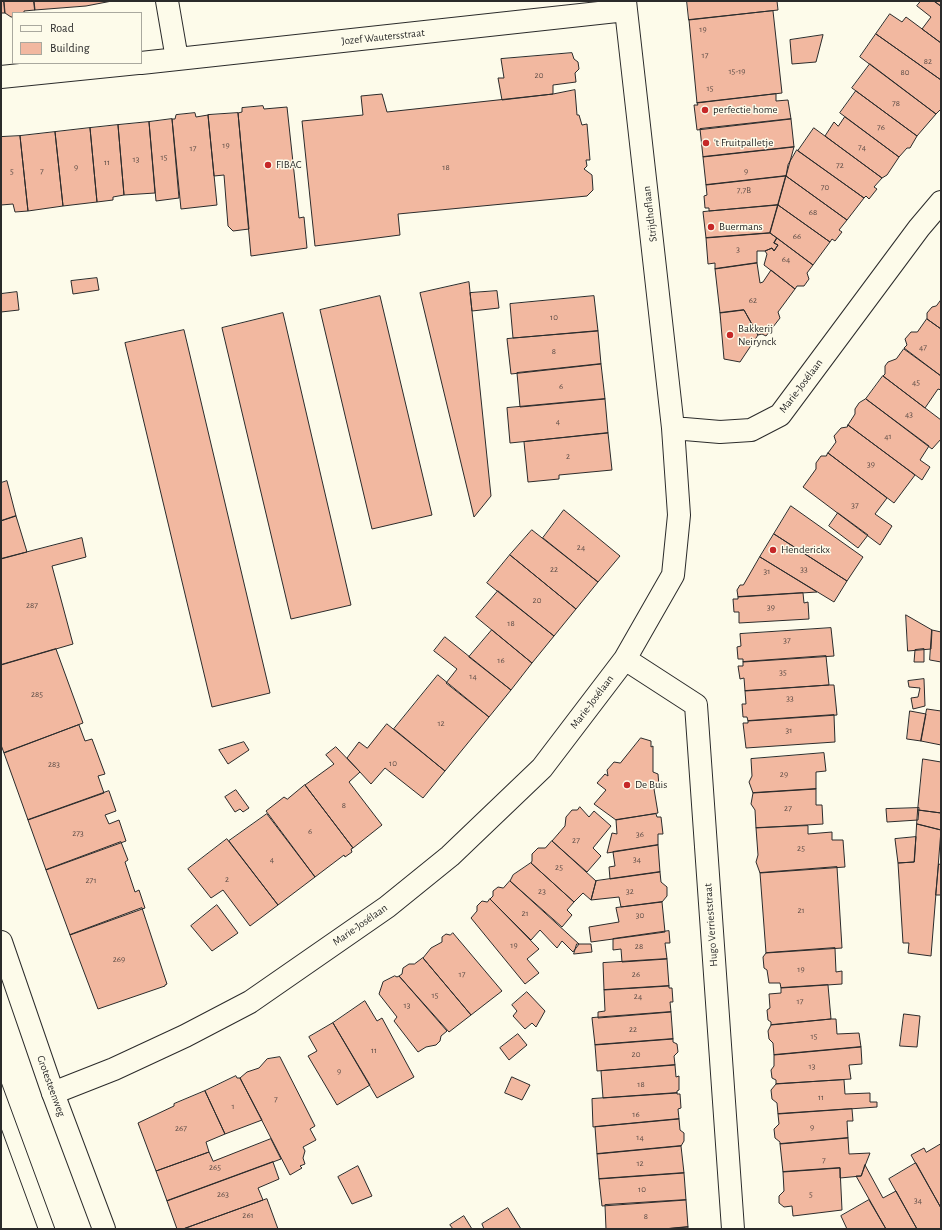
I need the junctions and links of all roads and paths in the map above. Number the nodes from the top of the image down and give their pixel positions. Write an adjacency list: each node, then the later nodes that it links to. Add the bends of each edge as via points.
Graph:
1 (167, 1): 3 (street)
2 (625, 5): 3 (street, Jozef Wautersstraat); 8 (street, Strijdhoflaan)
3 (177, 59): 4 (street, Jozef Wautersstraat)
4 (142, 63)
5 (128, 64): 6 (street)
6 (1, 77)
7 (941, 202): 8 (street, Marie-Josélaan, via 914,234 780,415 752,430 720,432)
8 (673, 428): 9 (street, Marie-Josélaan, via 679,515 673,574)
9 (624, 659): 11 (street, Marie-Josélaan, via 542,768 450,856 387,907 250,1002 149,1052); 13 (street, Hugo Verrieststraat, via 696,705)
10 (1, 942): 11 (street, Grotesteenweg)
11 (53, 1093): 12 (street, Grotesteenweg)
12 (104, 1229)
13 (733, 1229)

